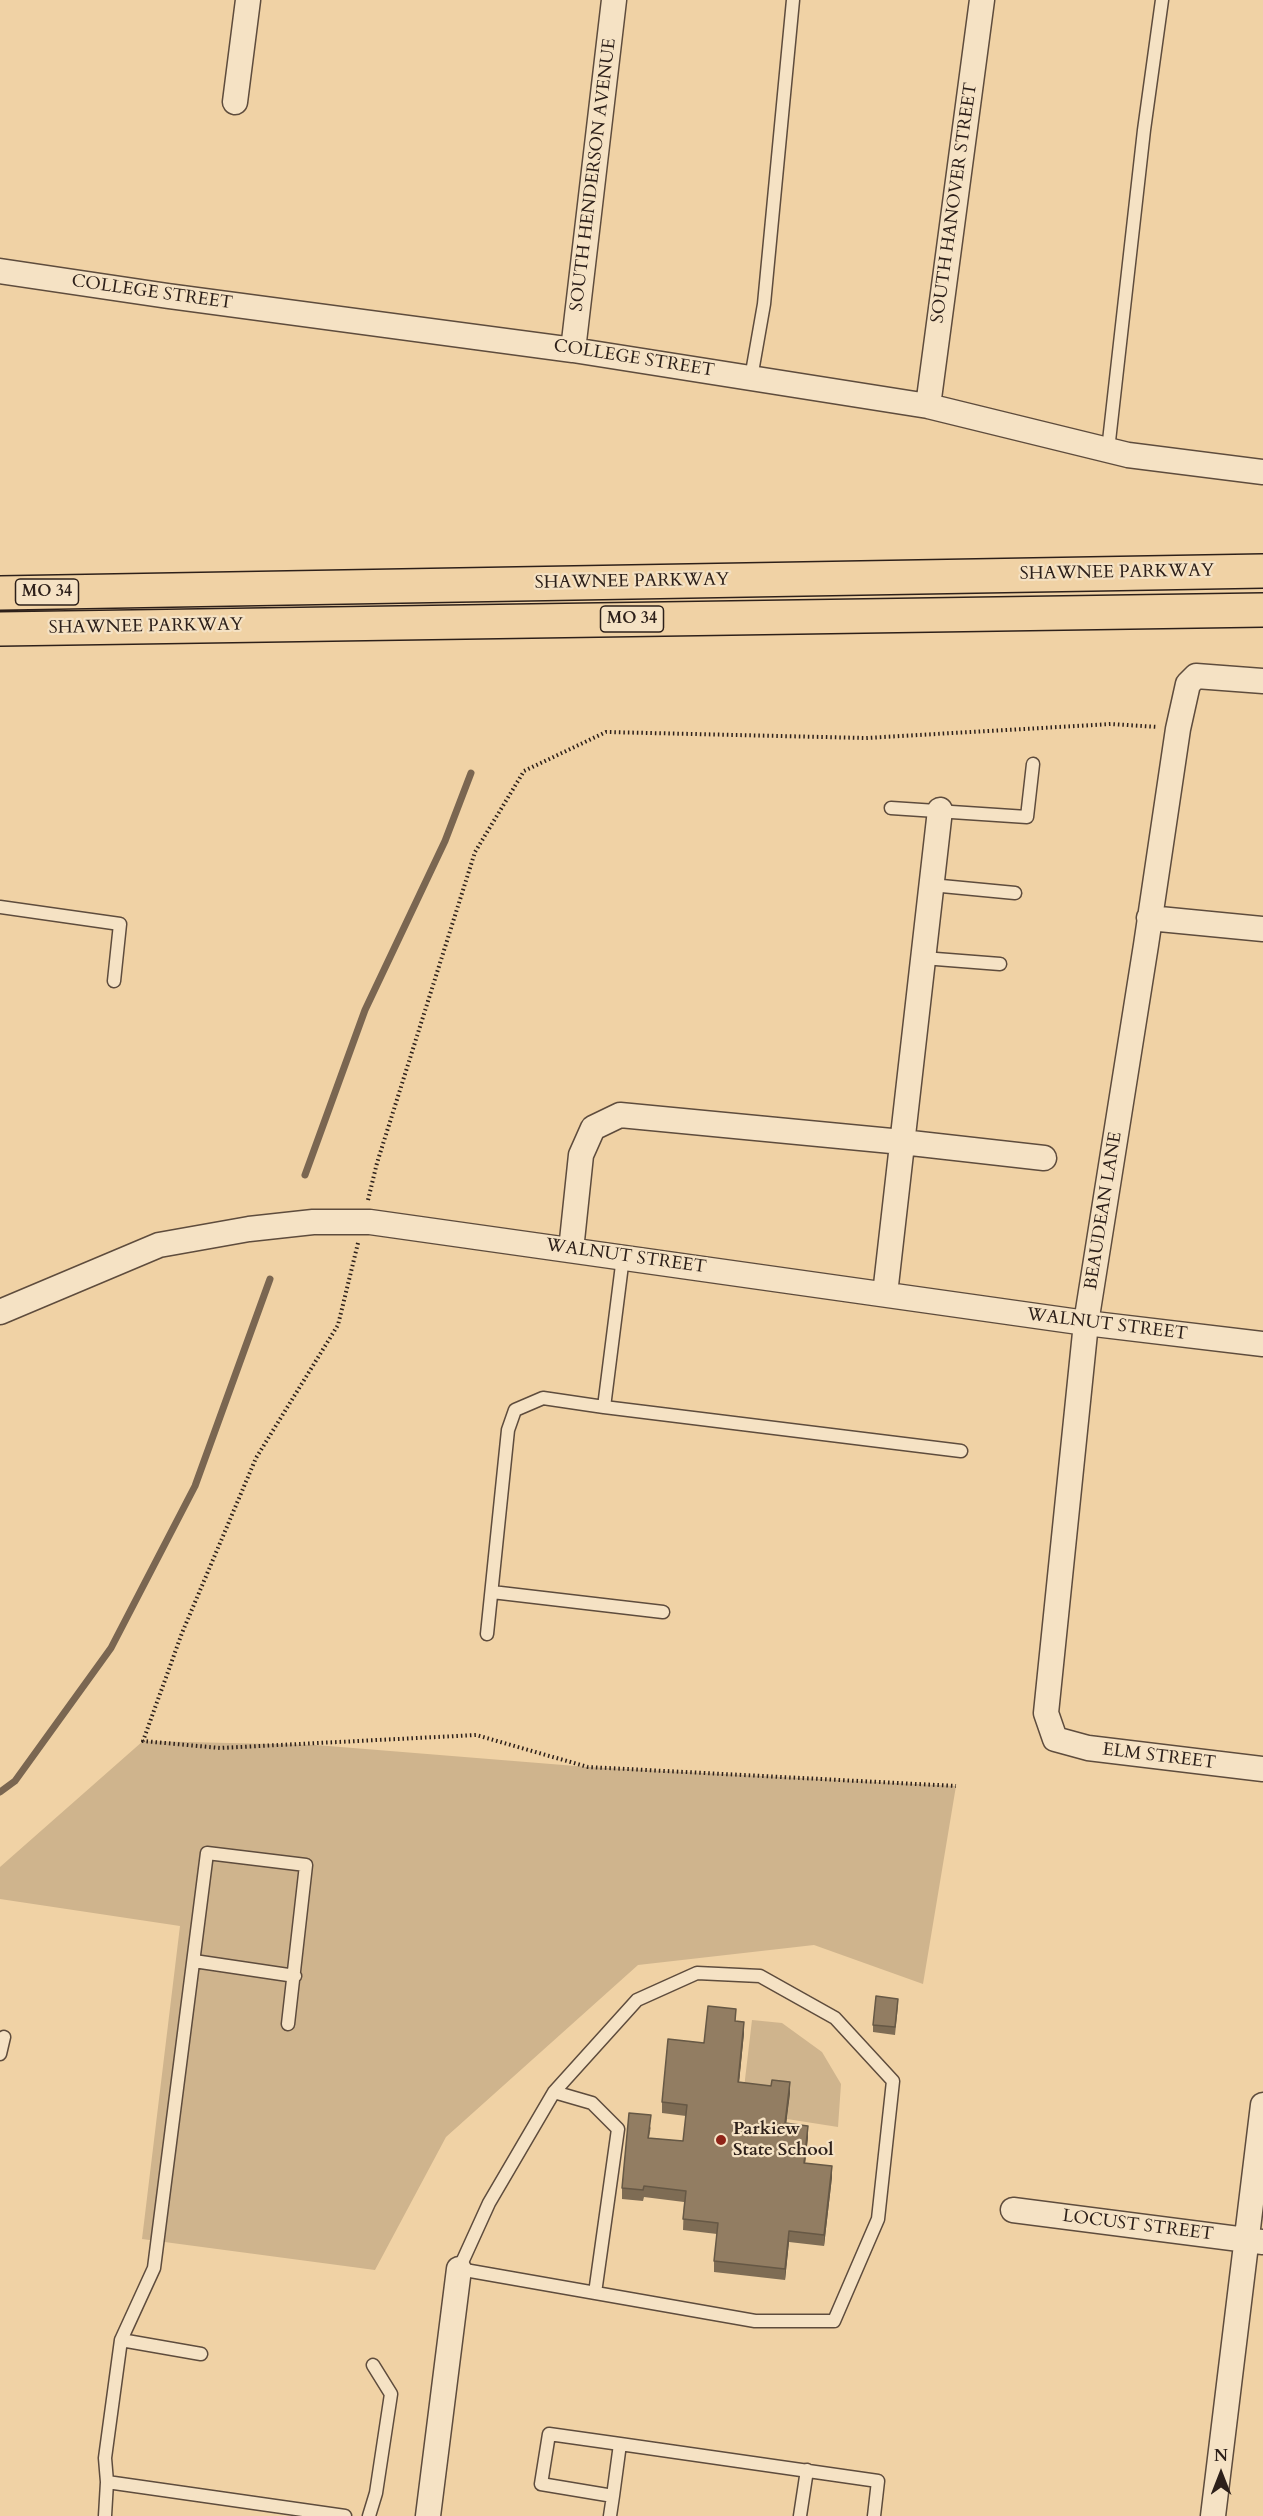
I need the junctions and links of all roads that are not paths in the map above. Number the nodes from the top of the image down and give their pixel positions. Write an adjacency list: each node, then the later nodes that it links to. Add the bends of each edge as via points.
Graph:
1 (248, 0): 6 (street)
2 (615, 0): 8 (street, SOUTH HENDERSON AVENUE)
3 (794, 0): 9 (lane, via 764,304)
4 (982, 0): 10 (street, SOUTH HANOVER STREET)
5 (1162, 0): 11 (lane)
6 (235, 102)
7 (0, 271): 8 (street, COLLEGE STREET)
8 (573, 350): 9 (street, COLLEGE STREET)
9 (751, 378): 10 (street, COLLEGE STREET)
10 (928, 406): 11 (street, COLLEGE STREET)
11 (1108, 450): 12 (street, COLLEGE STREET)
12 (1263, 472)
13 (1263, 571): 14 (highway, SHAWNEE PARKWAY / MO 34)
14 (0, 593)
15 (1263, 610): 16 (highway, SHAWNEE PARKWAY / MO 34)
16 (0, 629)
17 (1263, 681): 24 (street, BEAUDEAN LANE, via 1196,676 1188,684)
18 (1033, 764): 20 (lane, via 1027,816)
19 (891, 808): 20 (lane)
20 (940, 810): 21 (street)
21 (931, 885): 22 (lane); 26 (street)
22 (1015, 893)
23 (0, 907): 28 (lane, via 120,924)
24 (1149, 918): 25 (street); 35 (street, BEAUDEAN LANE)
25 (1263, 929)
26 (923, 958): 27 (lane); 29 (street)
27 (1000, 964)
28 (114, 981)
29 (902, 1142): 30 (street); 31 (street, via 620,1115 593,1128 581,1155); 33 (street)
30 (1044, 1158)
31 (571, 1250): 32 (street, WALNUT STREET); 34 (street, WALNUT STREET, via 363,1222 313,1222 159,1245)
32 (623, 1257): 33 (street, WALNUT STREET); 37 (lane)
33 (885, 1294): 35 (street, WALNUT STREET)
34 (0, 1312)
35 (1086, 1323): 36 (street, WALNUT STREET); 42 (street, BEAUDEAN LANE, via 1046,1713)
36 (1263, 1344)
37 (604, 1407): 38 (lane); 39 (lane, via 543,1398 515,1410 508,1430)
38 (961, 1451)
39 (492, 1592): 40 (lane); 41 (lane)
40 (663, 1612)
41 (487, 1634)
42 (1055, 1740): 43 (street, ELM STREET, via 1088,1748)
43 (1263, 1769)
44 (194, 1961): 45 (lane); 45 (lane, via 207,1853 306,1865); 55 (lane, via 154,2268)
45 (296, 1976): 46 (lane)
46 (288, 2024)
47 (4, 2037): 48 (lane)
48 (0, 2054)
49 (554, 2092): 53 (lane, via 489,2203); 54 (lane, via 592,2103 618,2129); 54 (lane, via 637,2000 697,1973 760,1977 835,2018 893,2081 878,2219 834,2321 755,2321)
50 (1263, 2104): 52 (street)
51 (1013, 2210): 52 (street, LOCUST STREET)
52 (1255, 2241): 69 (street)
53 (459, 2270): 54 (lane); 65 (street)
54 (595, 2293)
55 (121, 2340): 56 (lane); 60 (lane, via 105,2458)
56 (201, 2354)
57 (373, 2365): 64 (lane, via 392,2394)
58 (620, 2444): 59 (lane); 61 (lane); 61 (lane, via 549,2434 541,2484)
59 (807, 2470): 67 (lane); 68 (lane, via 878,2481)
60 (107, 2482): 62 (lane); 63 (lane)
61 (613, 2496): 66 (lane)
62 (105, 2516)
63 (345, 2516)
64 (369, 2516)
65 (428, 2516)
66 (610, 2516)
67 (800, 2516)
68 (874, 2516)
69 (1213, 2516)

